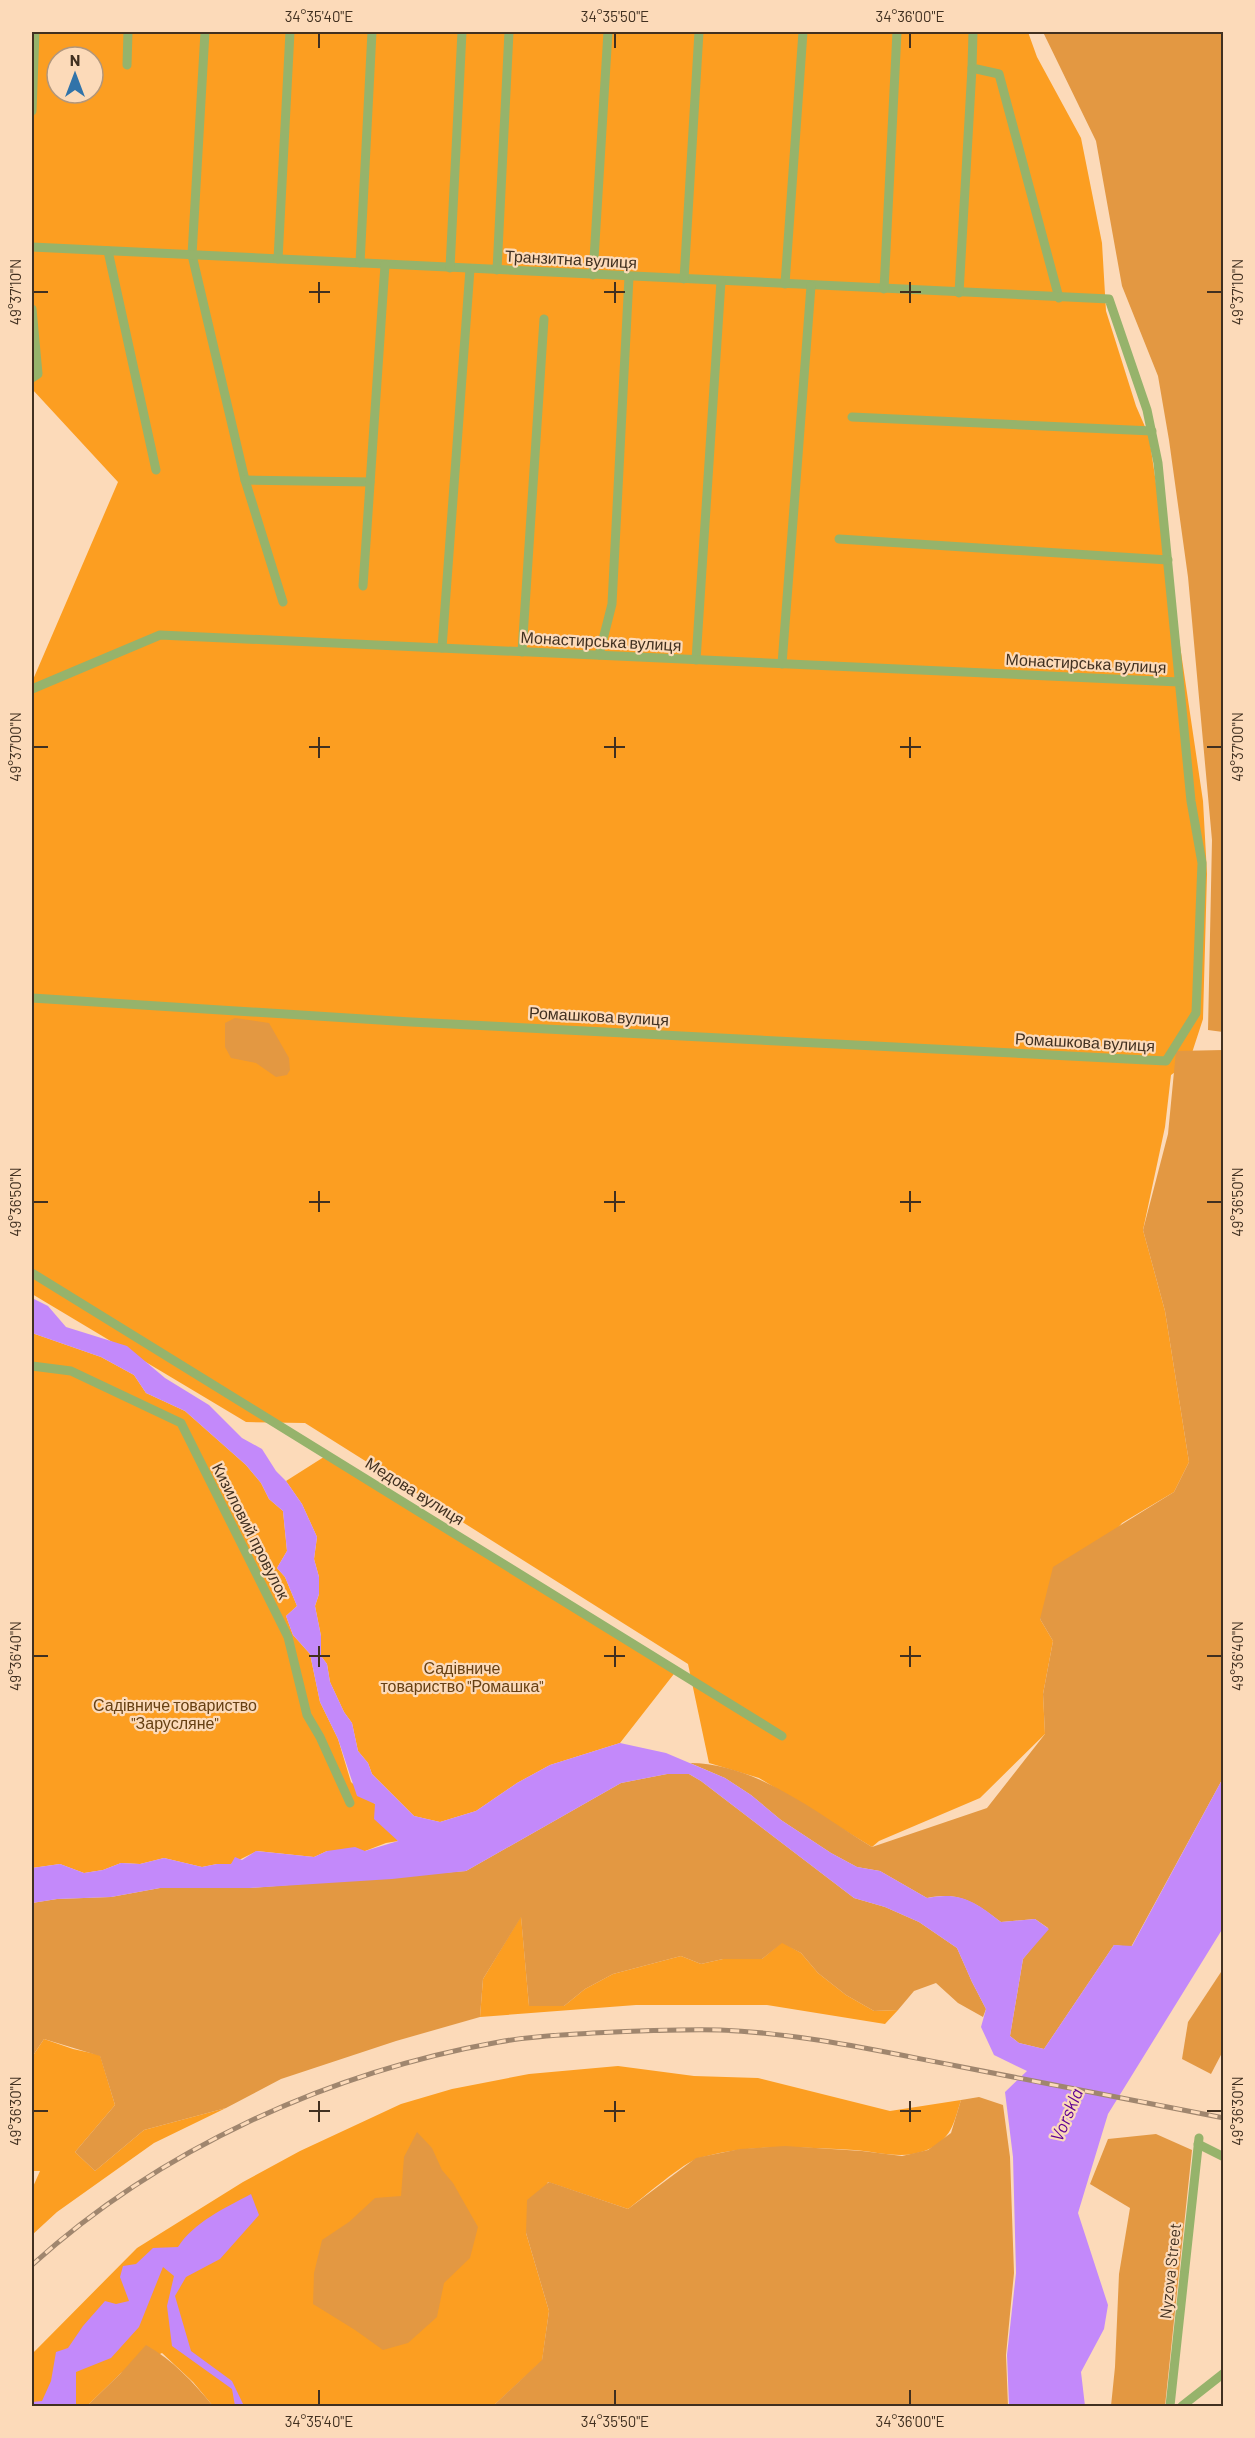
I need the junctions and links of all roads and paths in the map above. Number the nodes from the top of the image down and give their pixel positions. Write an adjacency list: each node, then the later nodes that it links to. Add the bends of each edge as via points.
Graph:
1 (35, 32): 15 (street)
2 (128, 32): 13 (street)
3 (205, 32): 18 (street)
4 (290, 32): 19 (street)
5 (372, 32): 20 (street)
6 (462, 32): 22 (street)
7 (509, 32): 24 (street)
8 (609, 32): 25 (street)
9 (699, 32): 27 (street)
10 (802, 32): 29 (street)
11 (897, 32): 31 (street)
12 (973, 32): 14 (street)
13 (127, 65)
14 (972, 69): 32 (street); 33 (street, via 999,74)
15 (32, 111)
16 (32, 247): 17 (street, Транзитна вулиця)
17 (108, 251): 18 (street, Транзитна вулиця); 39 (street)
18 (192, 255): 19 (street, Транзитна вулиця); 40 (street)
19 (278, 259): 20 (street, Транзитна вулиця)
20 (360, 263): 21 (street, Транзитна вулиця)
21 (385, 265): 22 (street, Транзитна вулиця); 41 (street)
22 (450, 268): 23 (street, Транзитна вулиця)
23 (470, 269): 24 (street, Транзитна вулиця); 46 (street)
24 (497, 270): 25 (street, Транзитна вулиця)
25 (593, 275): 26 (street, Транзитна вулиця)
26 (629, 277): 27 (street, Транзитна вулиця); 48 (street, via 612,604)
27 (684, 279): 28 (street, Транзитна вулиця)
28 (721, 281): 29 (street, Транзитна вулиця); 49 (street)
29 (785, 284): 30 (street, Транзитна вулиця)
30 (810, 286): 31 (street, Транзитна вулиця); 50 (street)
31 (884, 289): 32 (street, Транзитна вулиця)
32 (959, 293): 33 (street, Транзитна вулиця)
33 (1059, 298): 38 (street, Транзитна вулиця, via 1108,299)
34 (32, 309): 36 (street, via 38,374)
35 (544, 319): 47 (street)
36 (32, 378)
37 (852, 417): 38 (street)
38 (1152, 431): 43 (street)
39 (156, 470)
40 (245, 480): 41 (street); 45 (street)
41 (370, 482): 44 (street)
42 (839, 539): 43 (street)
43 (1168, 560): 51 (street)
44 (363, 586)
45 (283, 602)
46 (442, 648): 47 (street, Монастирська вулиця); 52 (street, Монастирська вулиця, via 160,635)
47 (522, 652): 48 (street, Монастирська вулиця)
48 (599, 656): 49 (street, Монастирська вулиця)
49 (696, 660): 50 (street, Монастирська вулиця)
50 (782, 664): 51 (street, Монастирська вулиця)
51 (1179, 682): 53 (street, Ромашкова вулиця, via 1191,801 1202,863 1196,1013 1166,1061)
52 (32, 689)
53 (32, 998)
54 (32, 1273): 56 (street, Медова вулиця)
55 (32, 1366): 57 (street, Кизиловий провулок, via 71,1371 181,1423 288,1637 307,1715)
56 (782, 1736)
57 (350, 1803)
58 (1224, 2157): 60 (street, Nyzova Street, via 1198,2141)
59 (1224, 2373): 61 (street)
60 (1170, 2406)
61 (1182, 2406)

